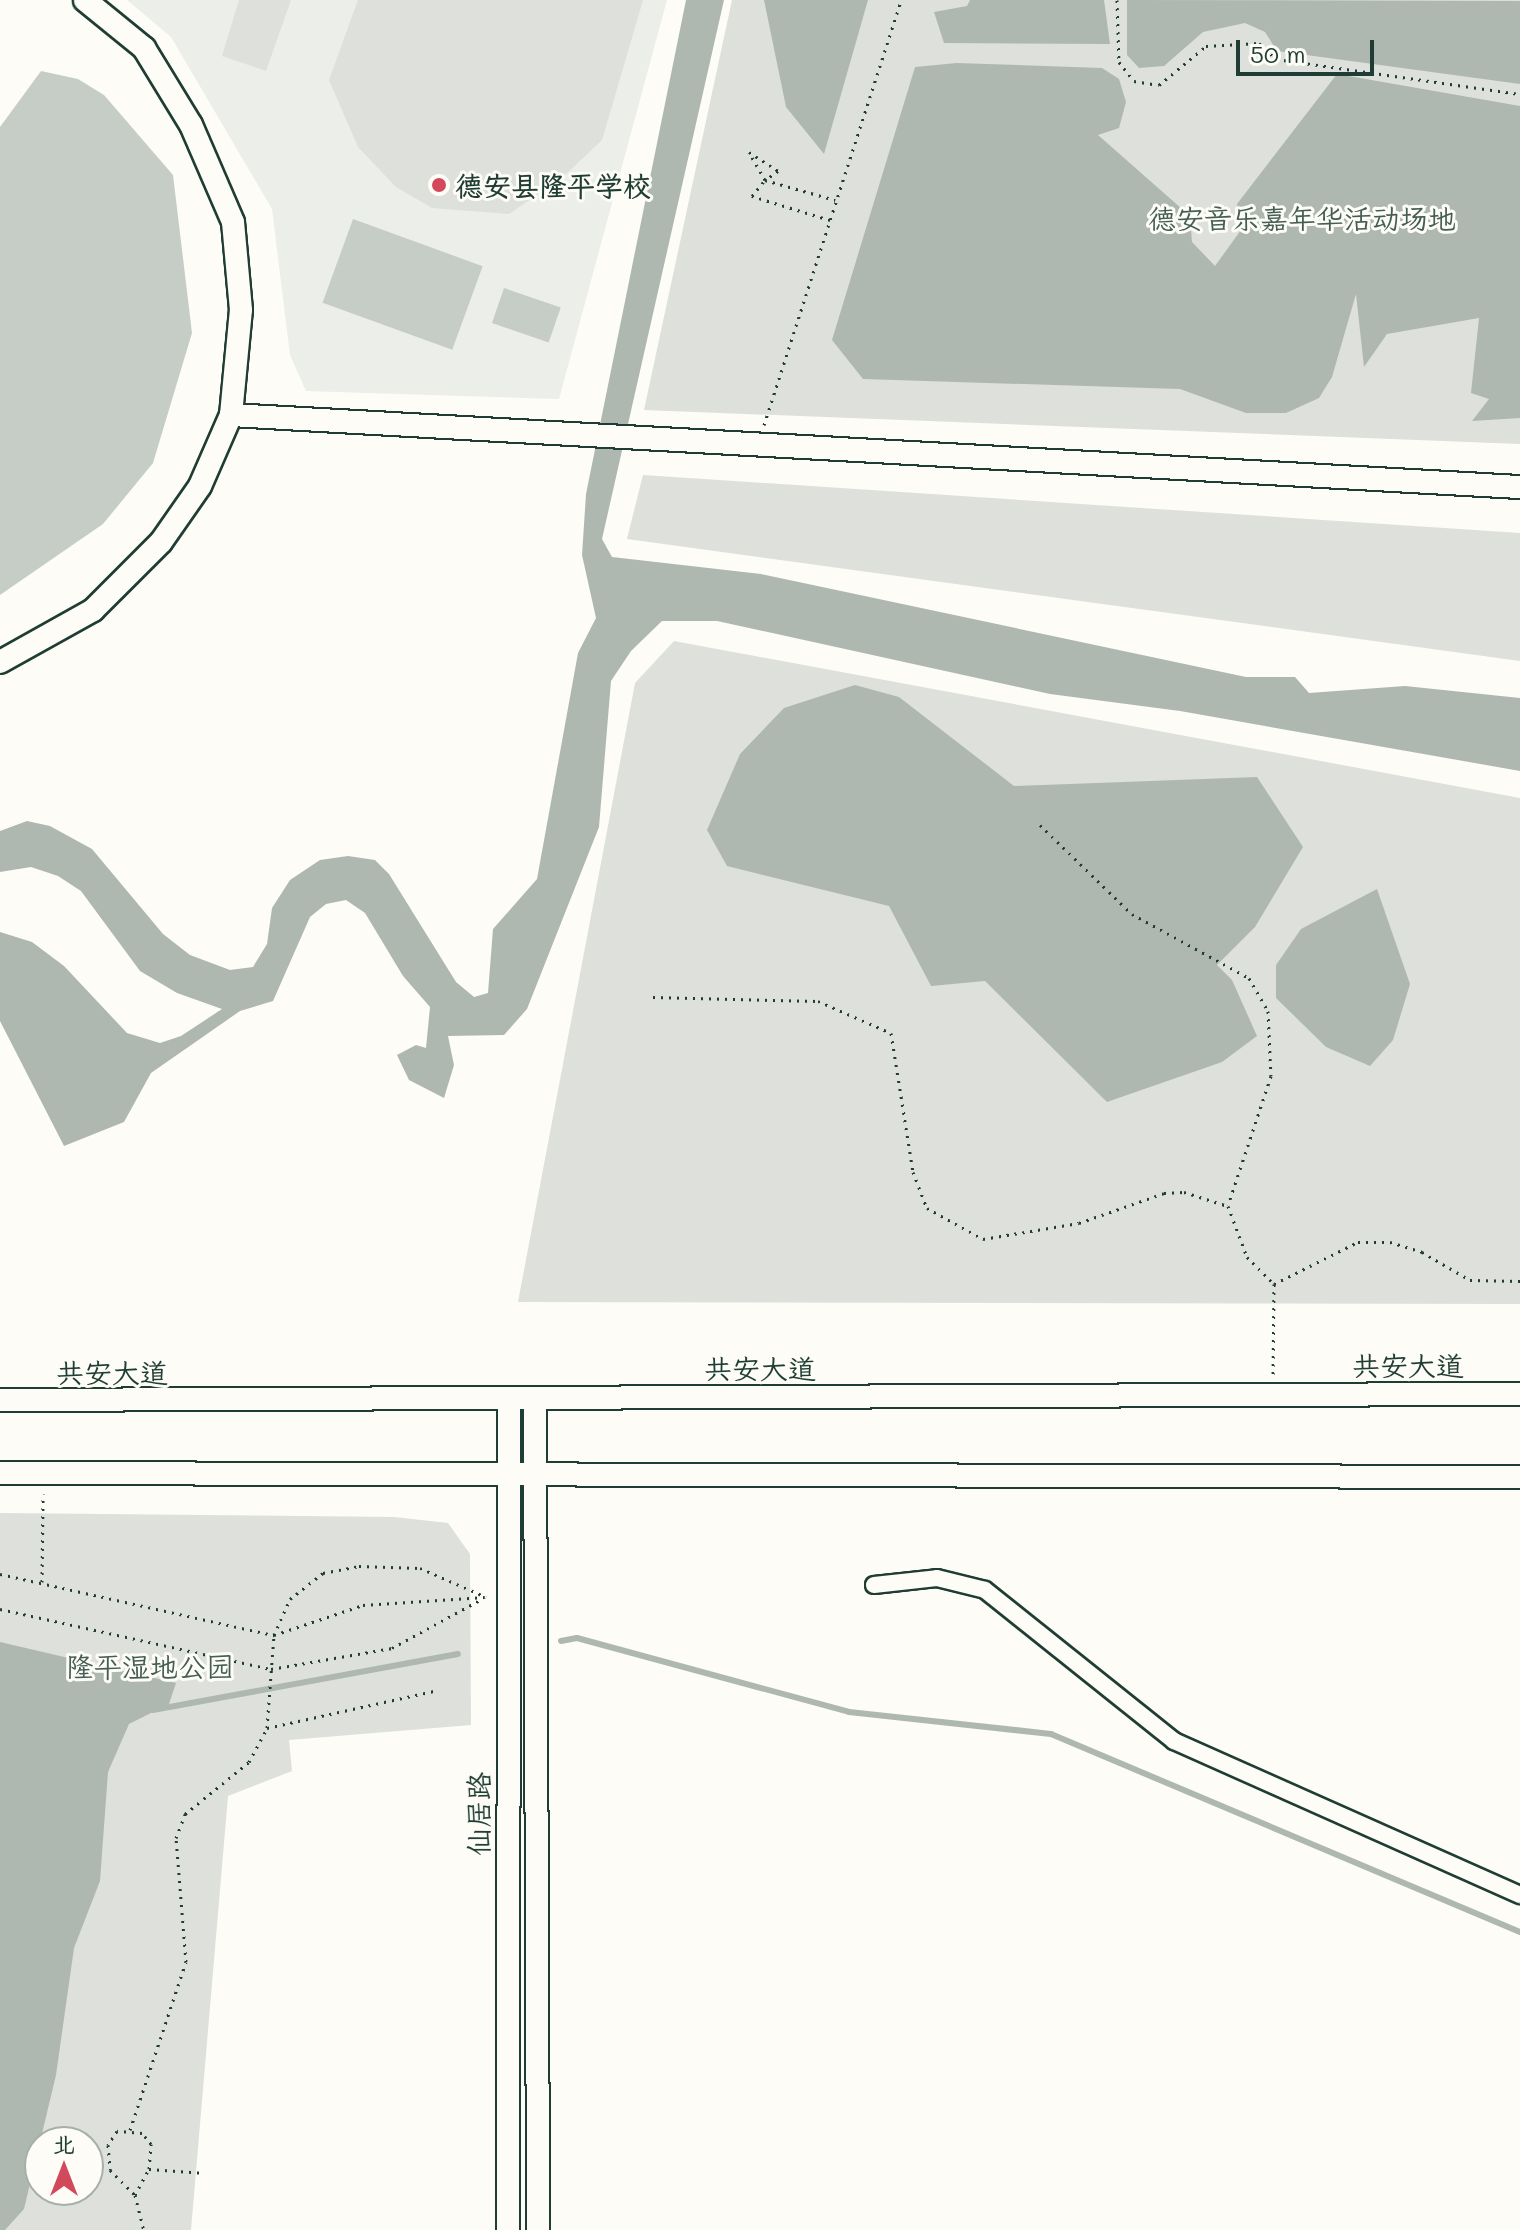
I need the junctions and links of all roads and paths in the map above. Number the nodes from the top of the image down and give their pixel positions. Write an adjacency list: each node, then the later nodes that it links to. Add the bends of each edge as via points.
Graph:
1 (85, 0): 8 (street, via 144,48 191,125 233,222 241,310)
2 (901, 0): 6 (path)
3 (1117, 0): 4 (path, via 1119,62 1134,81 1159,85 1206,46 1259,43 1276,59)
4 (1520, 94)
5 (765, 180): 5 (path, via 757,166 749,152 778,171); 6 (path); 7 (path, via 752,196)
6 (836, 200): 7 (path)
7 (830, 220): 9 (path)
8 (231, 415): 9 (street); 11 (street, via 200,486 161,542 93,610)
9 (757, 444): 10 (street)
10 (1520, 487)
11 (0, 662)
12 (1040, 825): 14 (path, via 1132,914 1249,978 1268,1011 1271,1076)
13 (653, 997): 14 (path, via 818,1001 891,1033 913,1172 927,1208 983,1239 1079,1223 1164,1193 1184,1192)
14 (1228, 1206): 16 (path, via 1247,1257)
15 (1520, 1281): 16 (path, via 1470,1280 1422,1252 1390,1242 1358,1242)
16 (1274, 1284): 18 (path)
17 (1520, 1394): 18 (street, 共安大道)
18 (1272, 1396): 21 (street, 共安大道)
19 (509, 1399): 20 (street, 共安大道); 21 (street, 共安大道); 24 (street, 仙居路)
20 (0, 1400)
21 (535, 1400): 22 (street)
22 (538, 1472): 24 (street); 26 (street); 44 (street)
23 (0, 1473): 25 (street)
24 (509, 1473): 25 (street); 30 (street, 仙居路)
25 (43, 1475): 28 (path)
26 (1520, 1477)
27 (0, 1574): 28 (path)
28 (42, 1582): 33 (path)
29 (874, 1585): 37 (street, via 937,1578 985,1590 1174,1741)
30 (509, 1596): 31 (path); 43 (street, 仙居路)
31 (486, 1597): 33 (path, via 363,1605); 33 (path, via 420,1568 359,1566 323,1573 301,1590 290,1599); 34 (path, via 392,1648)
32 (0, 1609): 34 (path)
33 (274, 1635): 34 (path)
34 (271, 1669): 36 (path)
35 (434, 1691): 36 (path)
36 (267, 1728): 38 (path, via 249,1762 185,1814 176,1838 186,1962)
37 (1520, 1895)
38 (130, 2130): 39 (path, via 151,2144); 41 (path, via 117,2131 108,2145 108,2158 110,2170)
39 (149, 2169): 40 (path); 41 (path)
40 (205, 2173)
41 (135, 2195): 42 (path)
42 (144, 2230)
43 (508, 2230)
44 (538, 2230)

